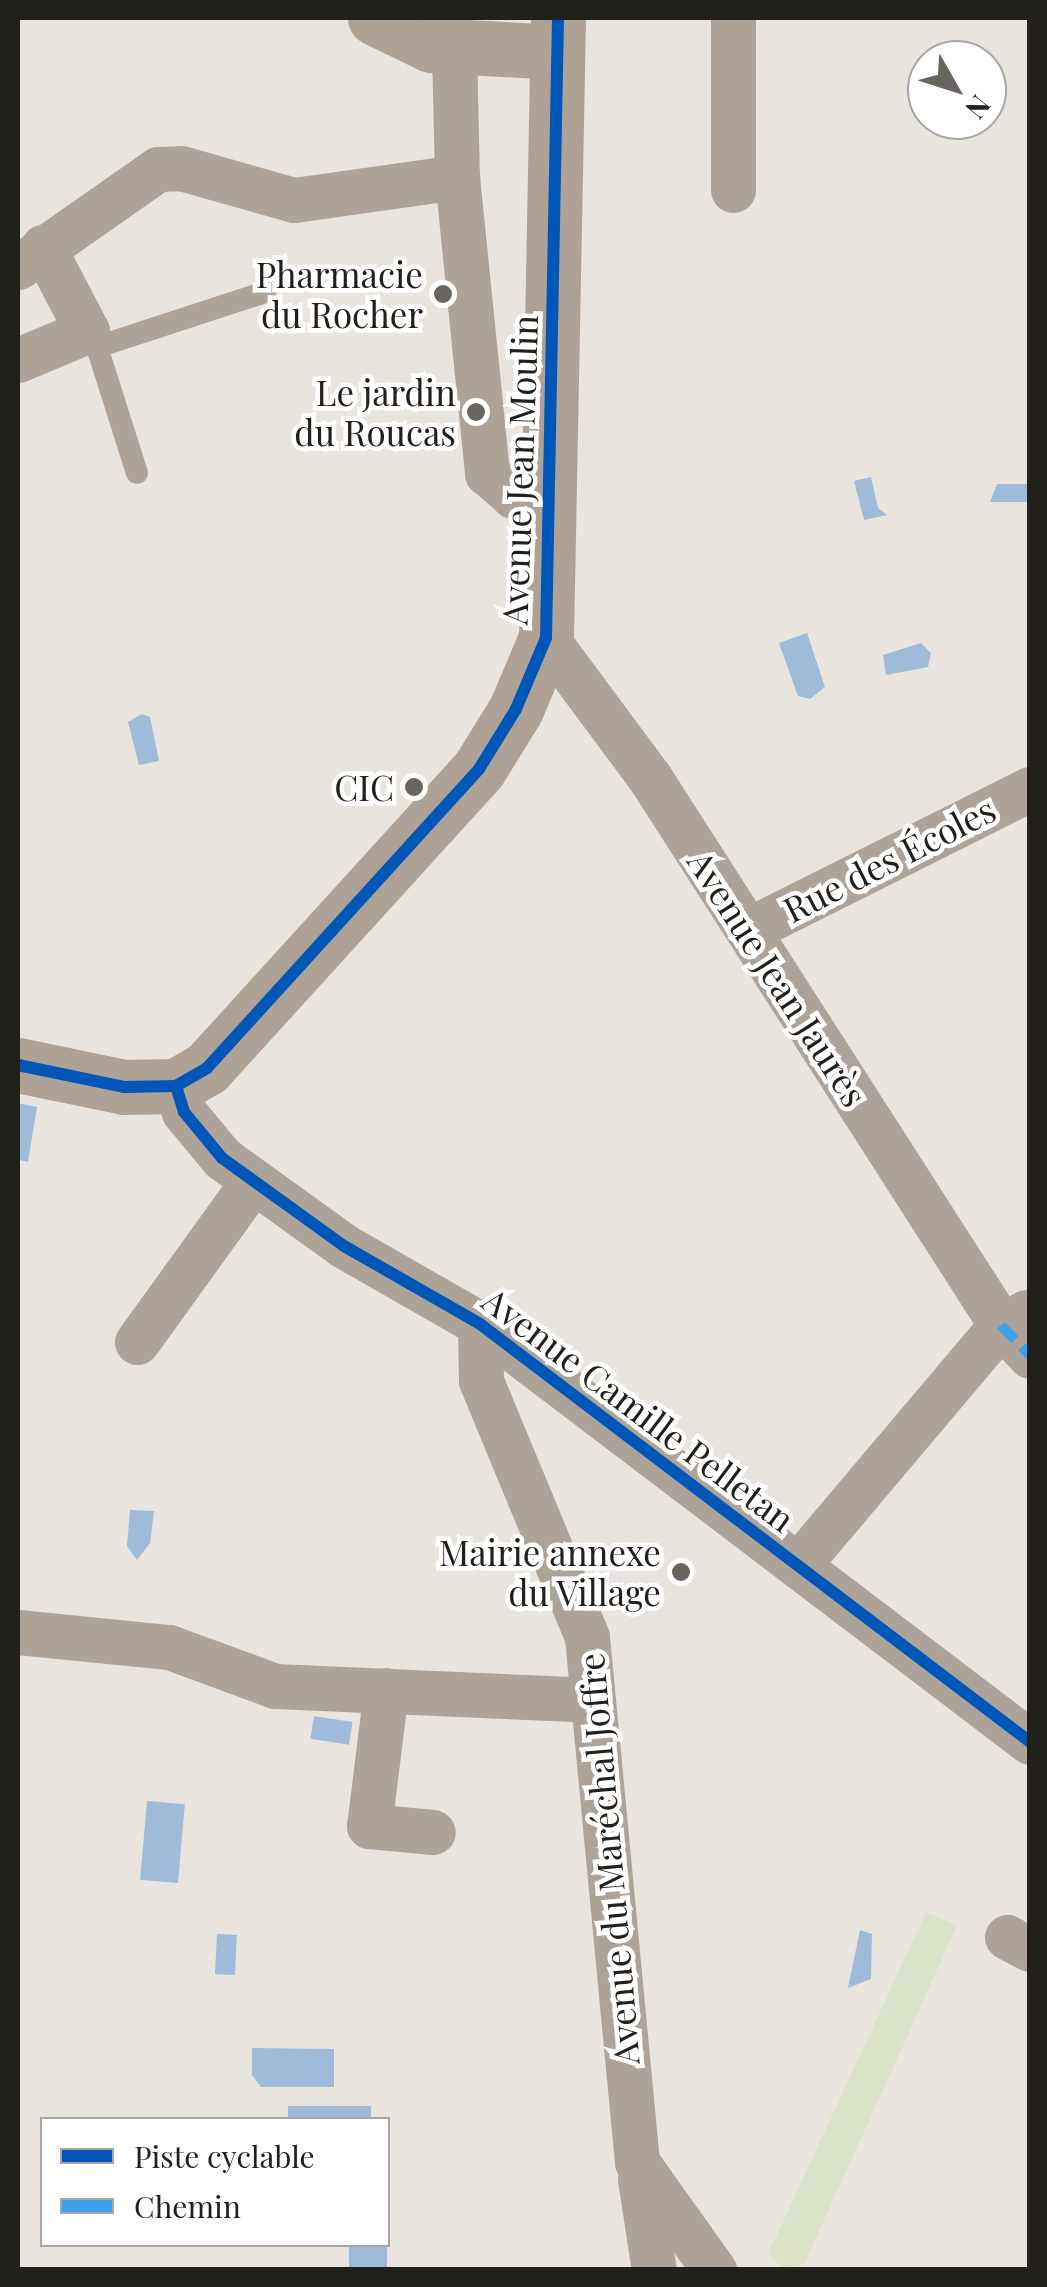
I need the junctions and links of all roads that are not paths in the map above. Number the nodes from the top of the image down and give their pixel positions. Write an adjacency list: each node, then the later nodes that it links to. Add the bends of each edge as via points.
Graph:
1 (733, 18): 5 (street)
2 (412, 30): 3 (street); 4 (street, Avenue Jean Moulin)
3 (558, 34): 11 (street, Avenue Jean Moulin)
4 (457, 177): 6 (street, via 294,200 181,168 158,169); 11 (street, Avenue Jean Moulin, via 487,473 513,496)
5 (734, 190)
6 (30, 257): 8 (street)
7 (265, 292): 8 (lane)
8 (92, 339): 9 (street); 10 (lane)
9 (18, 360)
10 (137, 473)
11 (550, 499): 12 (street, Avenue Jean Moulin)
12 (546, 638): 14 (street, Avenue Jean Jaurès, via 650,778); 16 (street, Avenue Jean Moulin, via 516,708 479,768 207,1068)
13 (1030, 789): 14 (street, Rue des Écoles)
14 (748, 930): 19 (street, Avenue Jean Jaurès)
15 (18, 1065): 16 (street, via 124,1087)
16 (176, 1086): 17 (street, Avenue Camille Pelletan, via 204,1142)
17 (253, 1181): 18 (street, Avenue Camille Pelletan, via 344,1246); 20 (street)
18 (480, 1324): 21 (street, Avenue Camille Pelletan); 24 (street, Avenue du Maréchal Joffre, via 482,1381 587,1637)
19 (1020, 1331): 21 (street)
20 (137, 1342)
21 (798, 1565): 25 (street, Avenue Camille Pelletan)
22 (18, 1632): 23 (street, via 169,1648 276,1686)
23 (386, 1690): 24 (street); 26 (street, via 368,1826)
24 (592, 1700): 27 (street, Avenue du Maréchal Joffre)
25 (1030, 1742)
26 (433, 1832)
27 (637, 2162): 28 (street); 29 (street, Avenue du Maréchal Joffre)
28 (654, 2270)
29 (714, 2270)

